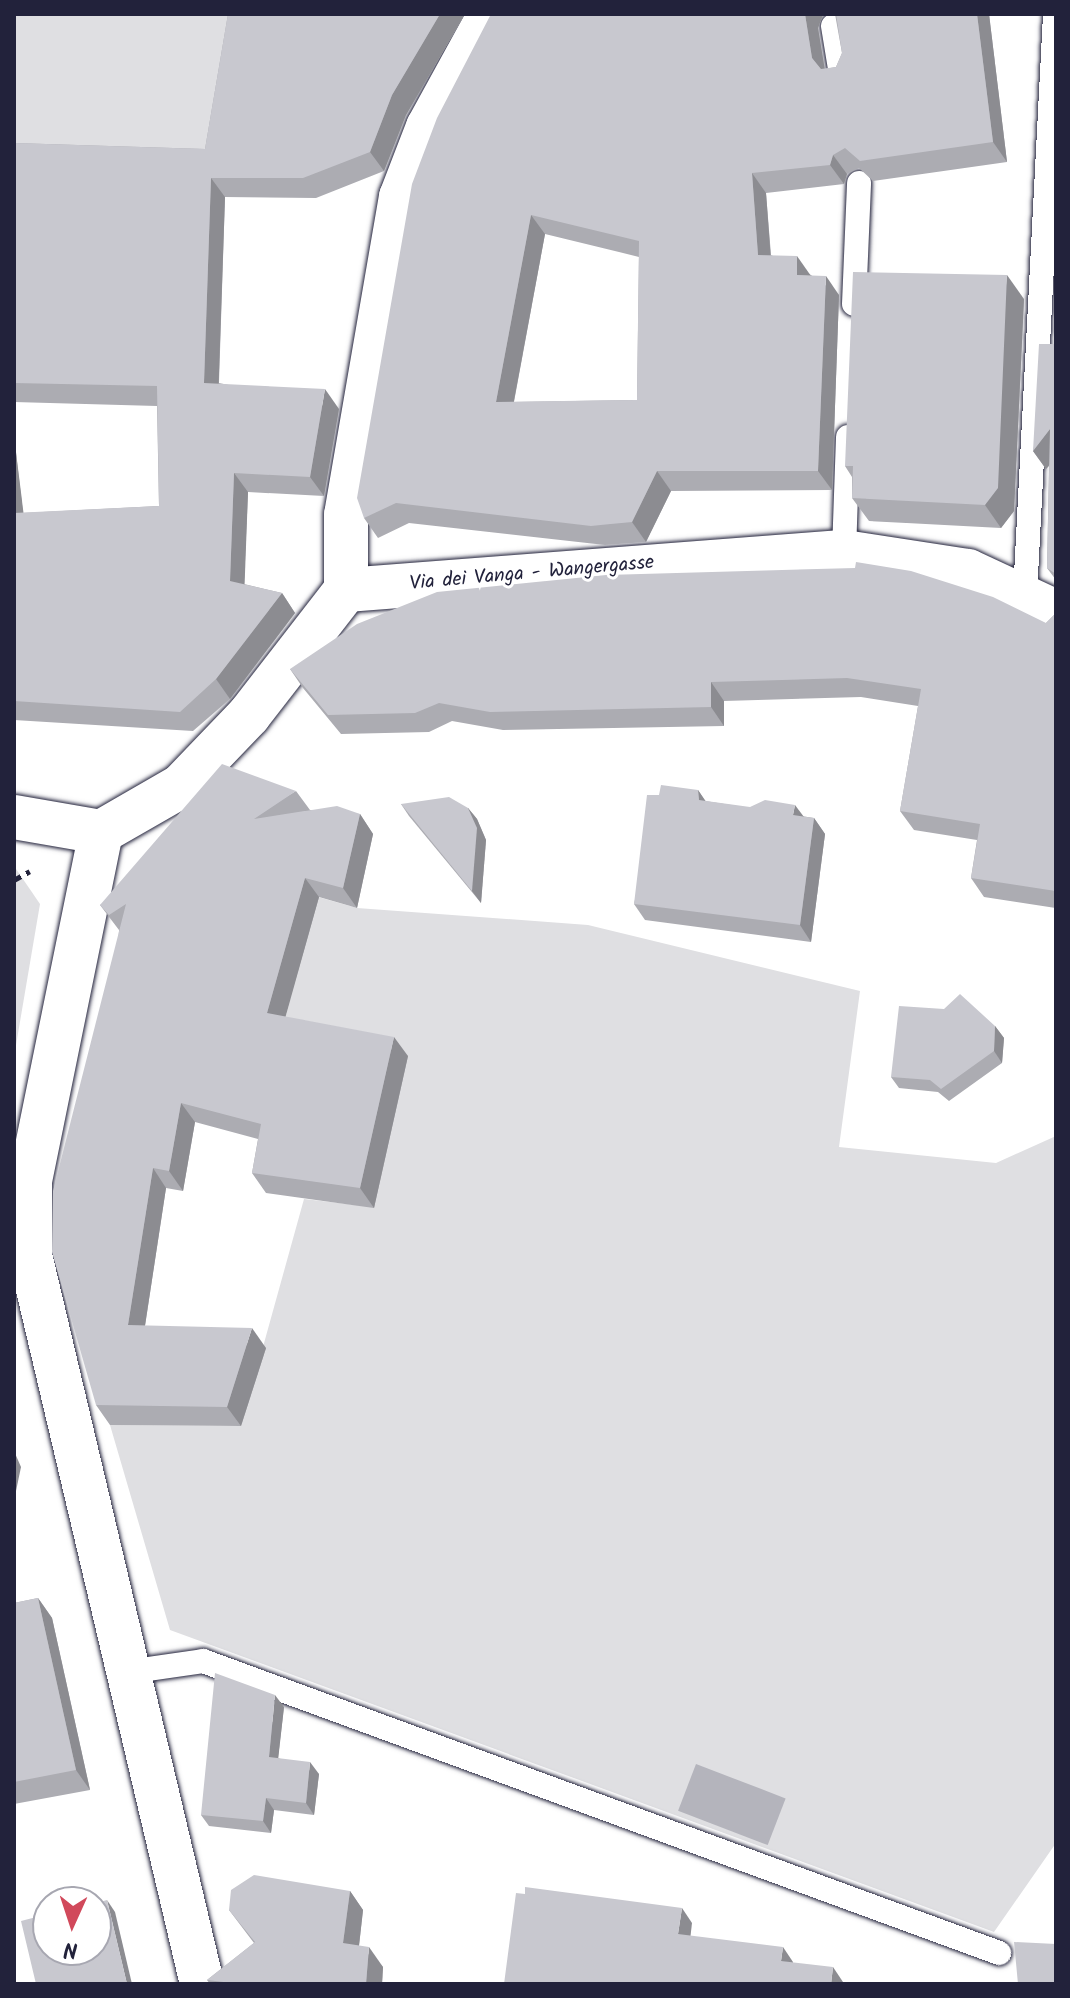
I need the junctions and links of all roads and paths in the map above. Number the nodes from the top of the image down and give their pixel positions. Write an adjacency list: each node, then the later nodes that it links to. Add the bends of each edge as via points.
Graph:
1 (490, 14): 9 (street, via 428,127 401,197 346,515)
2 (1055, 14): 10 (lane)
3 (833, 26): 4 (lane)
4 (841, 75)
5 (859, 183): 6 (lane)
6 (853, 333)
7 (849, 412): 8 (lane)
8 (844, 552): 9 (street, Via dei Vanga - Wangergasse); 10 (street, Via dei Vanga - Wangergasse, via 968,571)
9 (346, 590): 12 (street, via 273,687 181,786)
10 (1041, 603)
11 (14, 817): 12 (street)
12 (101, 832): 13 (street, via 30,1181 30,1255)
13 (128, 1672): 14 (lane, via 203,1661); 15 (street)
14 (999, 1953)
15 (202, 1984)

